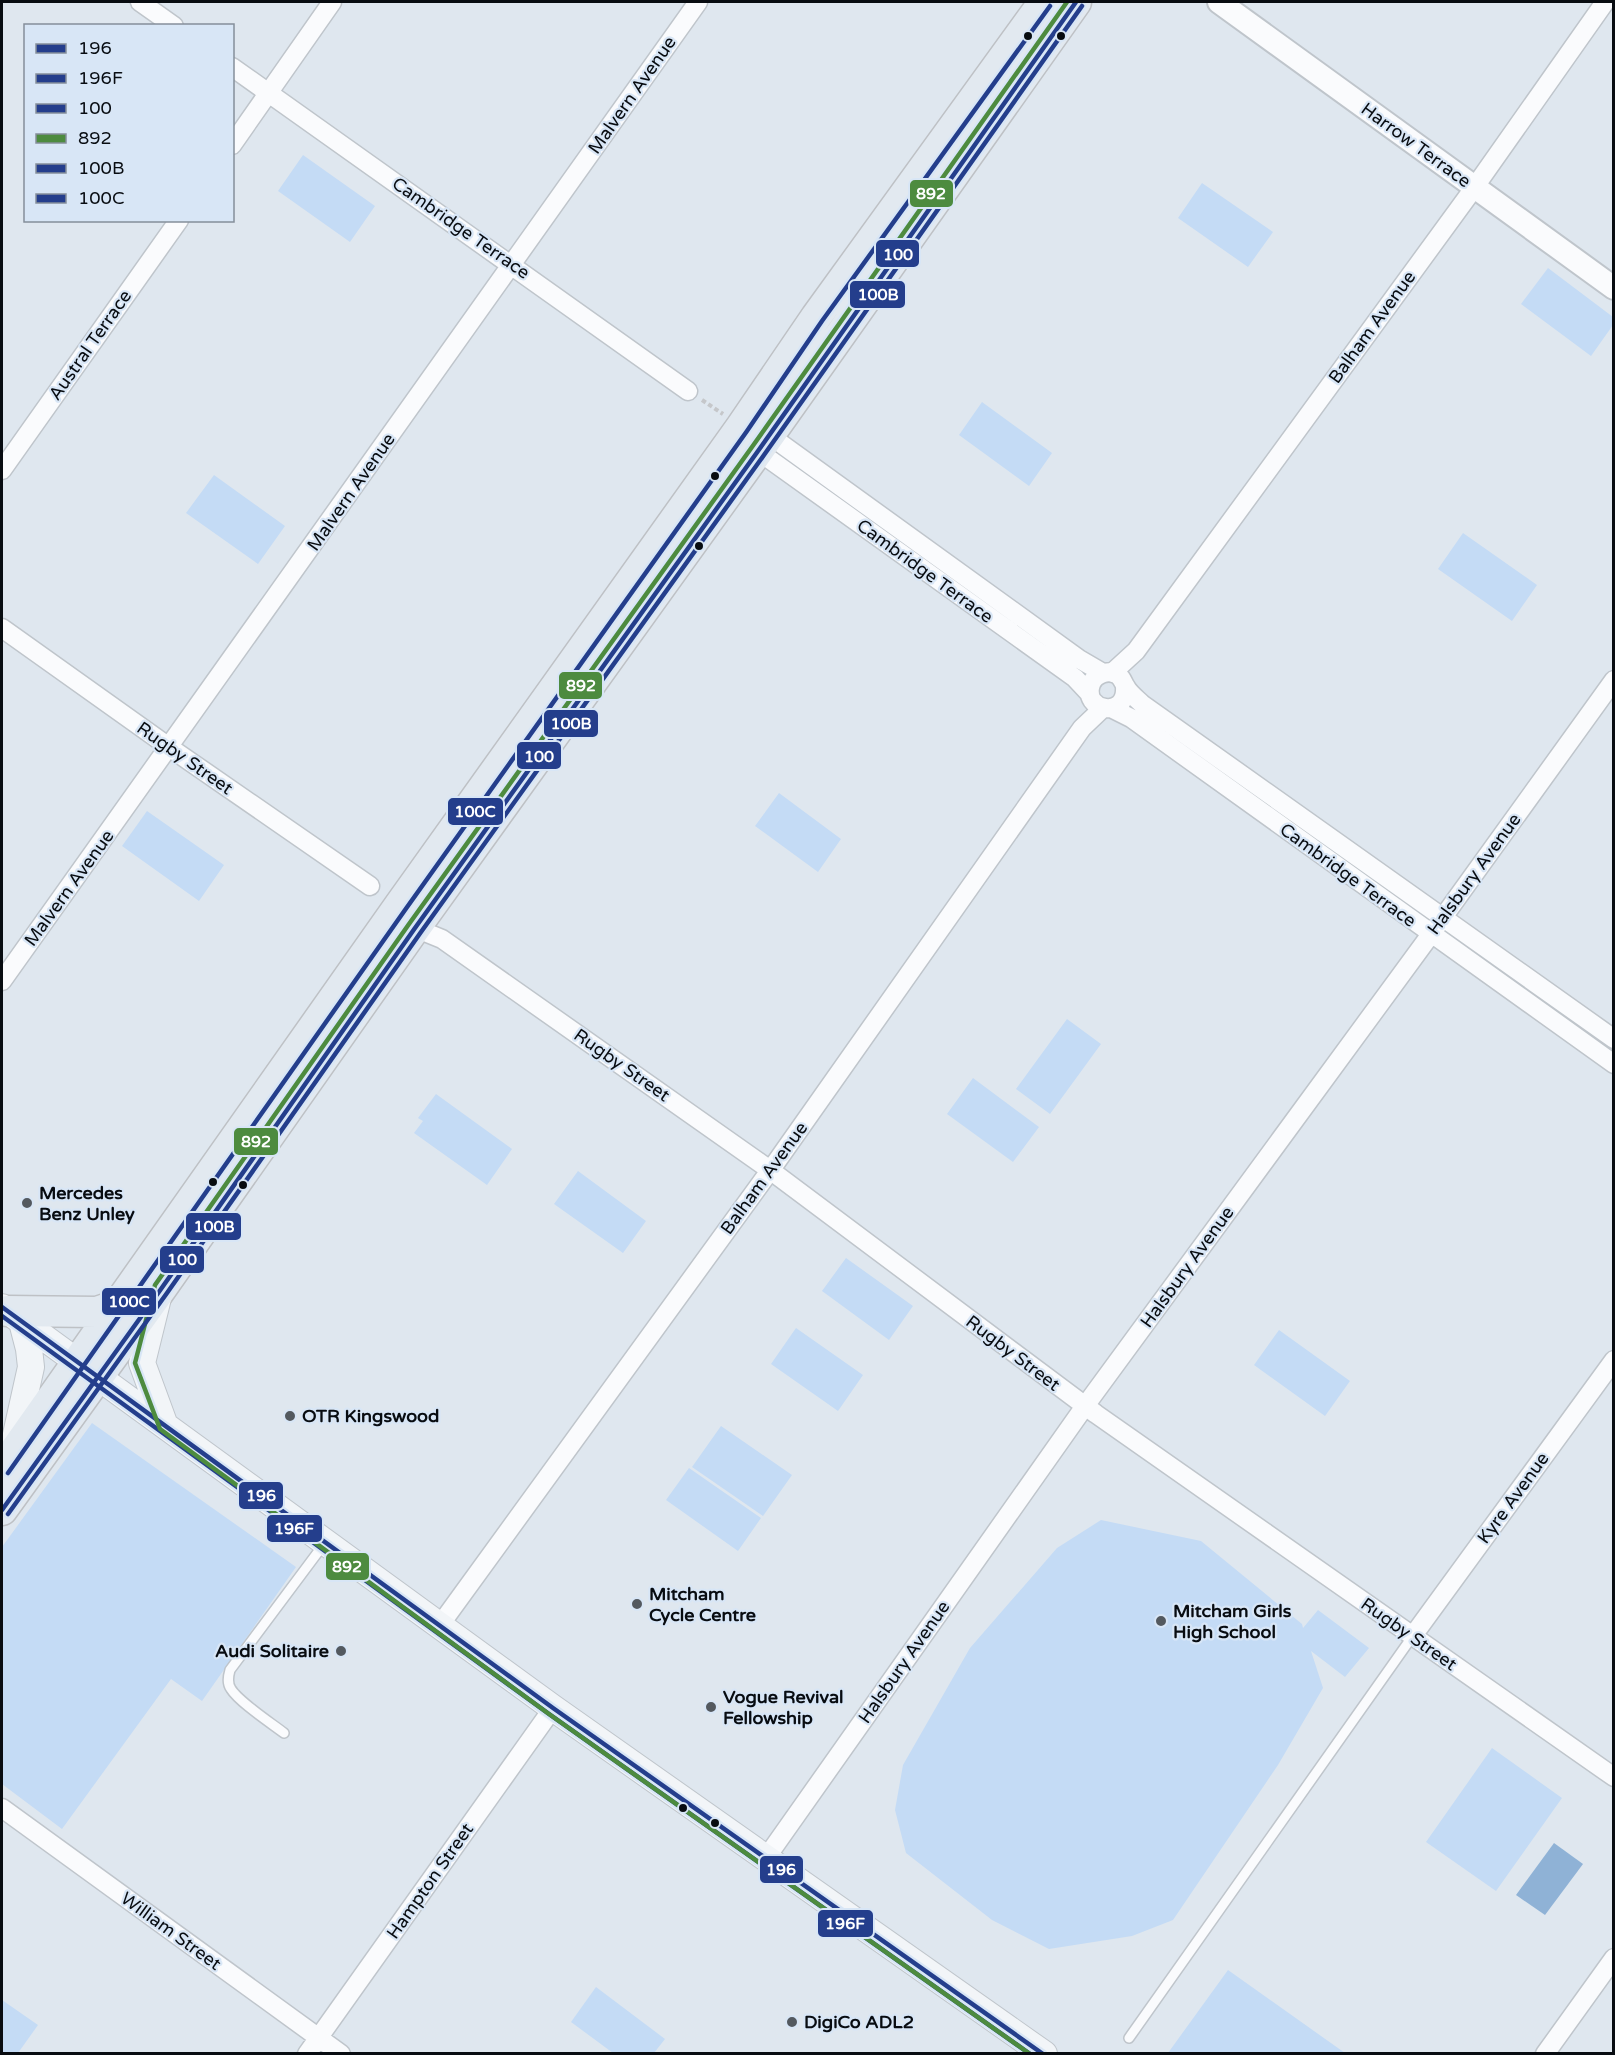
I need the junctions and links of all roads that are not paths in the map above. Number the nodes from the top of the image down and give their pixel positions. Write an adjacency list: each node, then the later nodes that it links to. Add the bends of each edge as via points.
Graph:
1 (140, 2): 8 (street)
2 (332, 2): 10 (street)
3 (698, 2): 14 (street, Malvern Avenue)
4 (1044, 2): 17 (highway, via 816,317)
5 (1076, 2): 17 (highway)
6 (1219, 2): 12 (street, Harrow Terrace)
7 (1605, 2): 12 (street, Balham Avenue)
8 (171, 24)
9 (234, 68): 10 (street, Cambridge Terrace)
10 (269, 93): 11 (street); 14 (street, Cambridge Terrace)
11 (234, 142)
12 (1474, 188): 15 (street, Harrow Terrace); 27 (street, Balham Avenue)
13 (178, 222): 18 (street, Austral Terrace)
14 (512, 264): 16 (street, Cambridge Terrace); 30 (street, Malvern Avenue)
15 (1614, 288)
16 (688, 391)
17 (756, 437): 19 (street, Cambridge Terrace); 20 (street, Cambridge Terrace); 39 (highway); 50 (highway)
18 (2, 470)
19 (927, 550): 20 (street); 21 (street, Cambridge Terrace)
20 (916, 565): 22 (street, Cambridge Terrace)
21 (978, 587): 22 (street); 23 (street, Cambridge Terrace)
22 (968, 602): 25 (street, Cambridge Terrace)
23 (1016, 614): 25 (street); 26 (street, Cambridge Terrace)
24 (2, 628): 30 (street, Rugby Street)
25 (1005, 629): 26 (street, Cambridge Terrace)
26 (1045, 646): 27 (street, Cambridge Terrace); 29 (street, Cambridge Terrace)
27 (1116, 678): 29 (street, via 1124,698 1116,706); 29 (street, via 1094,678 1089,688); 31 (street, Cambridge Terrace, via 1142,704)
28 (1614, 680): 38 (street, Halsbury Avenue)
29 (1099, 702): 32 (street, Cambridge Terrace, via 1131,718); 48 (street, Balham Avenue)
30 (170, 747): 37 (street, Rugby Street); 41 (street, Malvern Avenue)
31 (1229, 765): 32 (street); 33 (street, Cambridge Terrace)
32 (1218, 781): 34 (street, Cambridge Terrace)
33 (1276, 798): 34 (street); 35 (street, Cambridge Terrace)
34 (1264, 814): 36 (street, Cambridge Terrace)
35 (1329, 836): 36 (street); 38 (street, Cambridge Terrace)
36 (1317, 852): 40 (street, Cambridge Terrace)
37 (370, 886)
38 (1443, 917): 40 (street, Halsbury Avenue); 42 (street, Cambridge Terrace)
39 (415, 927): 48 (street, Rugby Street, via 442,939); 49 (highway)
40 (1431, 934): 43 (street, Cambridge Terrace); 54 (street, Halsbury Avenue)
41 (2, 981)
42 (1535, 982): 43 (street); 44 (street, Cambridge Terrace)
43 (1522, 999): 45 (street, Cambridge Terrace)
44 (1580, 1015): 45 (street); 46 (street, Cambridge Terrace)
45 (1568, 1032): 47 (street, Cambridge Terrace)
46 (1614, 1039)
47 (1614, 1064)
48 (770, 1170): 54 (street, Rugby Street); 59 (street, Balham Avenue)
49 (161, 1289): 53 (highway); 55 (main road, via 142,1363)
50 (117, 1305): 51 (highway, via 97,1312); 53 (highway)
51 (10, 1313): 53 (main road); 56 (main road, via 29,1349 31,1367 25,1402)
52 (1614, 1360): 60 (street, Kyre Avenue)
53 (88, 1369): 55 (main road); 56 (highway); 57 (highway)
54 (1085, 1406): 60 (street, Rugby Street); 65 (street, Halsbury Avenue)
55 (164, 1423): 58 (main road)
56 (6, 1463)
57 (2, 1510)
58 (325, 1542): 59 (main road); 62 (lane, via 228,1677 235,1695)
59 (440, 1625): 61 (main road)
60 (1412, 1637): 63 (street, Rugby Street); 68 (lane)
61 (554, 1708): 65 (main road); 67 (street, Hampton Street)
62 (285, 1733)
63 (1614, 1777)
64 (2, 1808): 67 (street, William Street)
65 (766, 1857): 71 (main road)
66 (1614, 1958): 72 (street)
67 (319, 2037): 69 (street, Hampton Street); 70 (street, William Street)
68 (1129, 2038)
69 (307, 2054)
70 (341, 2054)
71 (1044, 2054)
72 (1545, 2054)

